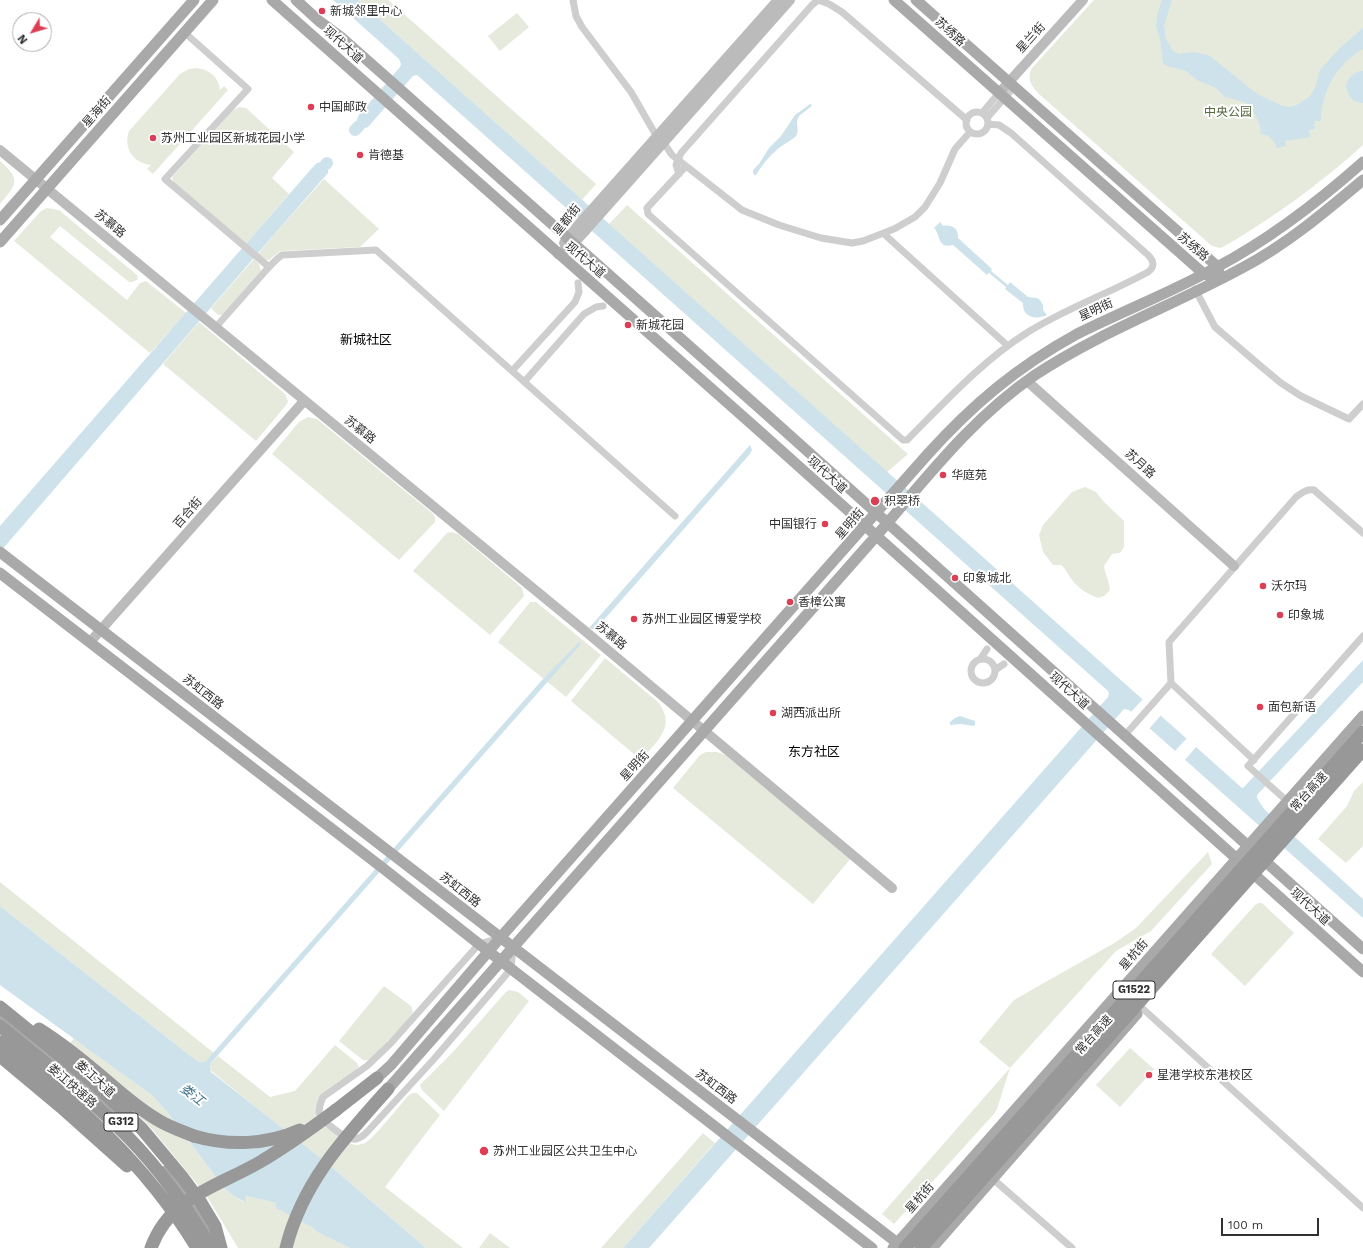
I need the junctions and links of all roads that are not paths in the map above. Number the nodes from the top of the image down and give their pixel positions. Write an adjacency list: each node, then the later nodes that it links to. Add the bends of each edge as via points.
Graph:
1 (194, 0): 23 (main road, 星海街)
2 (213, 0): 11 (main road, 星海街)
3 (272, 0): 30 (main road, 现代大道)
4 (296, 0): 28 (main road, 现代大道)
5 (573, 0): 17 (street, via 576,16 582,27 631,92)
6 (778, 0): 17 (main road, 星都街)
7 (790, 0): 17 (main road, 星都街)
8 (894, 0): 13 (main road, 苏绣路)
9 (916, 0): 12 (main road, 苏绣路)
10 (1082, 0): 12 (main road, 星兰街)
11 (184, 32): 25 (main road, 星海街); 31 (street, via 248,89 165,179)
12 (1012, 85): 13 (main road, 星兰街); 32 (main road, 苏绣路)
13 (1002, 96): 14 (street); 33 (main road, 苏绣路)
14 (985, 118): 15 (street, via 977,112); 16 (street, via 986,129 982,133); 40 (street, via 1011,133 1148,255 1153,264 1148,272 1050,320)
15 (967, 120): 16 (street); 19 (street, via 842,12 818,0 705,125)
16 (970, 132): 27 (street, via 955,150 940,183 925,207 915,217)
17 (660, 139): 19 (street); 28 (main road, 星都街)
18 (0, 150): 23 (main road, 苏慕路)
19 (678, 160): 21 (street); 22 (street, via 676,165)
20 (1363, 162): 32 (main road, 星明街, via 1298,215)
21 (685, 167): 22 (street); 27 (street, via 742,210 799,232 852,243 863,242)
22 (679, 174): 40 (street, via 647,208 648,214 903,440 907,440 969,379)
23 (36, 179): 25 (main road, 苏慕路); 26 (main road, 星海街)
24 (1363, 180): 35 (main road, via 1282,243)
25 (47, 188): 29 (main road, 星海街); 39 (main road, 苏慕路)
26 (0, 220)
27 (884, 234): 40 (street)
28 (570, 241): 30 (main road, 星都街); 46 (main road, 现代大道)
29 (0, 242)
30 (558, 254): 49 (main road, 现代大道)
31 (268, 267): 39 (street); 41 (street, via 285,254 376,250)
32 (1218, 267): 33 (main road, 星明街); 35 (main road, 苏绣路)
33 (1204, 274): 34 (main road, 星明街); 35 (main road, 苏绣路)
34 (1191, 280): 37 (street); 46 (main road, 星明街, via 1076,334 1027,364 968,412)
35 (1220, 280): 37 (main road)
36 (578, 283): 41 (street, via 579,292 575,302)
37 (1196, 292): 42 (main road, via 1084,345); 45 (street, via 1215,326 1281,383 1301,396 1349,419)
38 (603, 306): 43 (street, via 584,314)
39 (216, 328): 44 (main road, 苏慕路)
40 (1008, 346)
41 (512, 371): 43 (street)
42 (1027, 381): 48 (main road, via 977,422); 53 (main road, 苏月路)
43 (524, 382): 47 (street)
44 (304, 401): 55 (main road, 百合街); 64 (main road, 苏慕路)
45 (1363, 404)
46 (876, 513): 48 (main road, 现代大道); 49 (main road, 星明街)
47 (675, 516)
48 (887, 523): 51 (main road); 67 (main road, 现代大道)
49 (864, 526): 51 (main road, 现代大道); 64 (main road, 星明街)
50 (1363, 533): 53 (street, via 1314,490 1309,489 1296,497)
51 (876, 537): 65 (main road); 73 (main road, 现代大道)
52 (1, 552): 55 (main road, 苏虹西路)
53 (1234, 566): 62 (street, via 1169,642)
54 (0, 573): 57 (main road)
55 (102, 630): 57 (main road, 百合街); 77 (main road, 苏虹西路)
56 (1363, 636): 70 (street)
57 (90, 642): 78 (main road)
58 (988, 649): 59 (street)
59 (981, 658): 61 (street, via 986,658 992,663); 61 (street, via 974,662 970,669 975,680 987,683 993,678)
60 (1004, 664): 61 (street)
61 (995, 670)
62 (1171, 683): 67 (street); 70 (street)
63 (1363, 716): 71 (main road, 星杭街)
64 (693, 721): 65 (main road, 苏慕路); 77 (main road, 星明街)
65 (704, 731): 76 (main road, 苏慕路); 79 (main road)
66 (1363, 732): 99 (highway, 常台高速 / G1522, bridge)
67 (1125, 735): 72 (main road, 现代大道)
68 (1363, 750): 107 (highway, 常台高速 / G1522, bridge)
69 (1363, 758): 74 (main road)
70 (1254, 760): 71 (street, via 1248,766)
71 (1287, 801): 72 (main road, 星杭街)
72 (1248, 845): 73 (main road, 星杭街); 74 (main road, 现代大道)
73 (1236, 858): 75 (main road, 现代大道); 99 (main road, 星杭街)
74 (1269, 864): 75 (main road); 80 (main road, 现代大道)
75 (1257, 877): 84 (main road, 现代大道); 87 (main road)
76 (892, 888)
77 (500, 938): 78 (street); 79 (main road, 苏虹西路); 81 (main road, 星明街)
78 (479, 944): 81 (main road); 83 (street, via 391,1043 366,1066 323,1097 319,1112 326,1122 347,1137 356,1139 364,1135)
79 (513, 948): 82 (main road); 83 (street); 99 (main road, 苏虹西路)
80 (1363, 949)
81 (488, 952): 82 (main road); 93 (main road, 星明街)
82 (501, 961): 83 (main road); 94 (main road)
83 (512, 969): 106 (main road)
84 (1363, 972)
85 (0, 1004): 95 (highway, bridge, via 53,1038 150,1115 194,1136 229,1142 258,1142 297,1132)
86 (0, 1007): 104 (highway, via 123,1109 159,1148 200,1201 215,1226)
87 (1142, 1008): 97 (main road); 98 (street)
88 (0, 1017): 104 (main road, 娄江大道 / G312, via 66,1070 135,1136 176,1183)
89 (0, 1026): 103 (highway, 娄江快速路, via 80,1092 130,1139 180,1200)
90 (0, 1042): 102 (highway, 娄江快速路, via 72,1101 121,1149 160,1194)
91 (0, 1050): 96 (main road, G312, via 68,1106)
92 (0, 1056): 96 (highway)
93 (377, 1078): 95 (highway)
94 (388, 1089): 105 (highway, bridge, via 328,1158 295,1220)
95 (336, 1110): 100 (highway, bridge, via 274,1153 180,1206 162,1225)
96 (136, 1173): 101 (main road, G312)
97 (993, 1179): 108 (main road); 109 (street)
98 (1363, 1208)
99 (900, 1247)
100 (151, 1248)
101 (190, 1248)
102 (197, 1248)
103 (211, 1248)
104 (220, 1248)
105 (286, 1248)
106 (872, 1248)
107 (921, 1248)
108 (932, 1248)
109 (1072, 1248)

